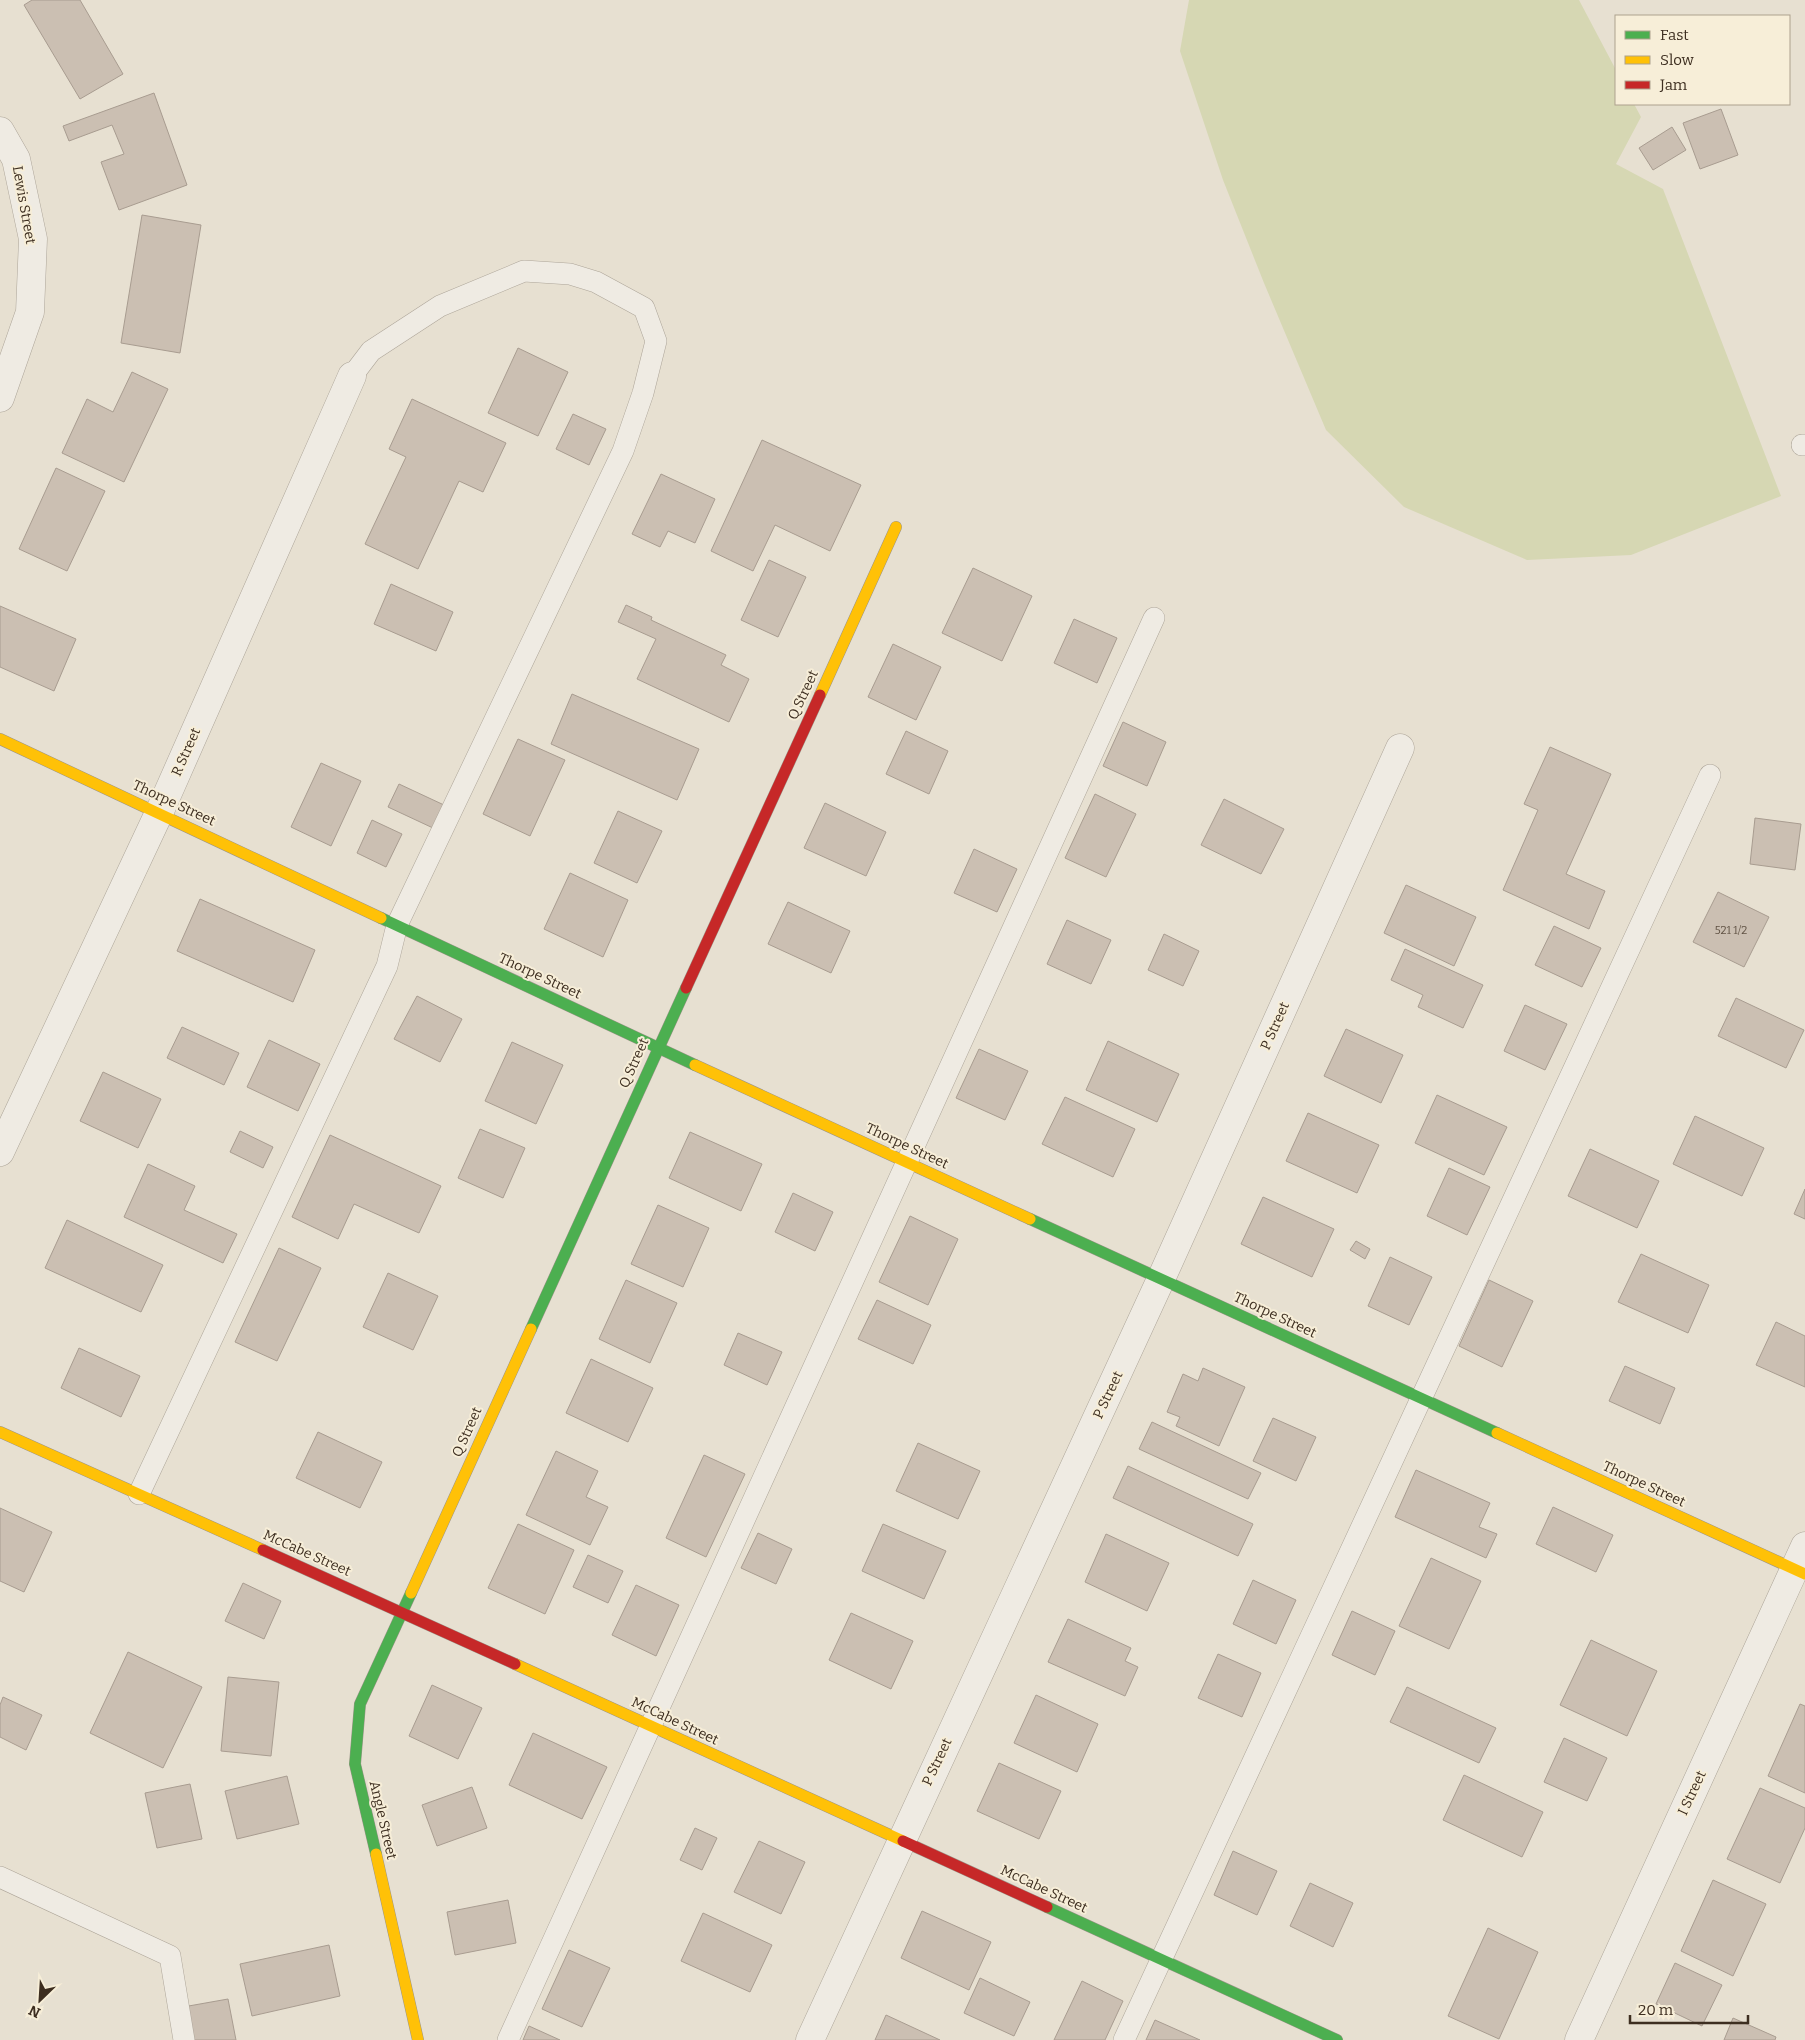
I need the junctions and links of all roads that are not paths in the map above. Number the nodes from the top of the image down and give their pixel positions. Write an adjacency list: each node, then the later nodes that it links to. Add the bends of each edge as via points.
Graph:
1 (0, 131): 3 (street, Lewis Street, via 16,159 33,239 30,312)
2 (352, 376): 9 (street, R Street); 10 (lane, via 371,351 440,306 524,271 570,274 596,282 644,308 656,341 623,451)
3 (0, 398)
4 (896, 527): 11 (street, Q Street)
5 (1154, 618): 13 (lane)
6 (0, 740): 9 (street, Thorpe Street)
7 (1400, 748): 14 (street, P Street)
8 (1710, 775): 15 (lane)
9 (159, 813): 10 (street, Thorpe Street); 12 (street, R Street)
10 (397, 925): 11 (street, Thorpe Street); 17 (lane, via 387,966)
11 (657, 1048): 13 (street, Thorpe Street); 19 (street, Q Street)
12 (0, 1152)
13 (907, 1162): 14 (street, Thorpe Street); 20 (lane)
14 (1161, 1280): 15 (street, Thorpe Street); 21 (street, P Street)
15 (1421, 1399): 18 (street, Thorpe Street); 23 (lane)
16 (0, 1432): 17 (street, McCabe Street)
17 (139, 1494): 19 (street, McCabe Street)
18 (1801, 1563): 30 (street, I Street)
19 (402, 1612): 20 (street, McCabe Street); 25 (street, Angle Street, via 360,1704 355,1764)
20 (651, 1726): 21 (street, McCabe Street); 26 (lane)
21 (901, 1840): 23 (street, McCabe Street); 27 (street, P Street)
22 (0, 1877): 24 (lane, via 170,1956)
23 (1161, 1960): 28 (lane); 29 (street, McCabe Street)
24 (184, 2040)
25 (418, 2040)
26 (508, 2040)
27 (810, 2040)
28 (1124, 2040)
29 (1337, 2040)
30 (1579, 2040)

